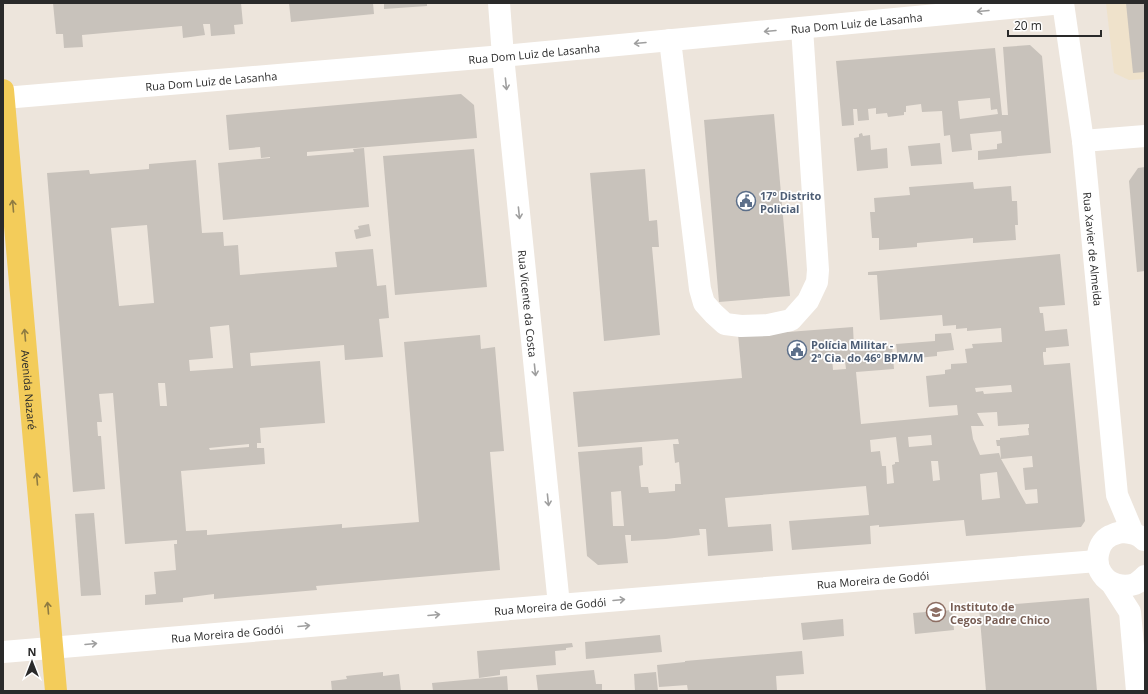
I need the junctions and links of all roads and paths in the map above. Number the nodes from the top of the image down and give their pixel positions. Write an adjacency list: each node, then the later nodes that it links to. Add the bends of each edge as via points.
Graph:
1 (499, 3): 5 (street, Rua Vicente da Costa)
2 (1063, 3): 3 (street, Rua Dom Luiz de Lasanha, one-way to 3); 8 (street, Rua Xavier de Almeida)
3 (802, 28): 4 (street, Rua Dom Luiz de Lasanha, one-way to 4); 4 (street, via 817,282 808,301 791,320 768,325 725,324 704,303 700,289)
4 (670, 40): 5 (street, Rua Dom Luiz de Lasanha, one-way to 5)
5 (503, 56): 6 (street, Rua Dom Luiz de Lasanha); 15 (street, Rua Vicente da Costa, one-way to 15)
6 (3, 94): 17 (main road, Avenida Nazaré, one-way to 6)
7 (1145, 136): 8 (street)
8 (1083, 141): 9 (street, Rua Xavier de Almeida)
9 (1117, 496): 10 (street, Rua Xavier de Almeida); 11 (street, Rua Xavier de Almeida)
10 (1139, 537): 11 (street, via 1119,532)
11 (1105, 538): 12 (street, Rua Xavier de Almeida, via 1099,549)
12 (1097, 561): 14 (street, via 1102,574); 15 (street, Rua Moreira de Godói, one-way to 12)
13 (1145, 577): 14 (street, via 1136,584); 16 (street)
14 (1112, 584): 16 (street)
15 (559, 605): 17 (street, Rua Moreira de Godói, one-way to 15)
16 (1130, 612): 20 (street)
17 (52, 647): 18 (street, Rua Moreira de Godói); 19 (main road, Avenida Nazaré)
18 (3, 652)
19 (56, 691)
20 (1137, 691)

